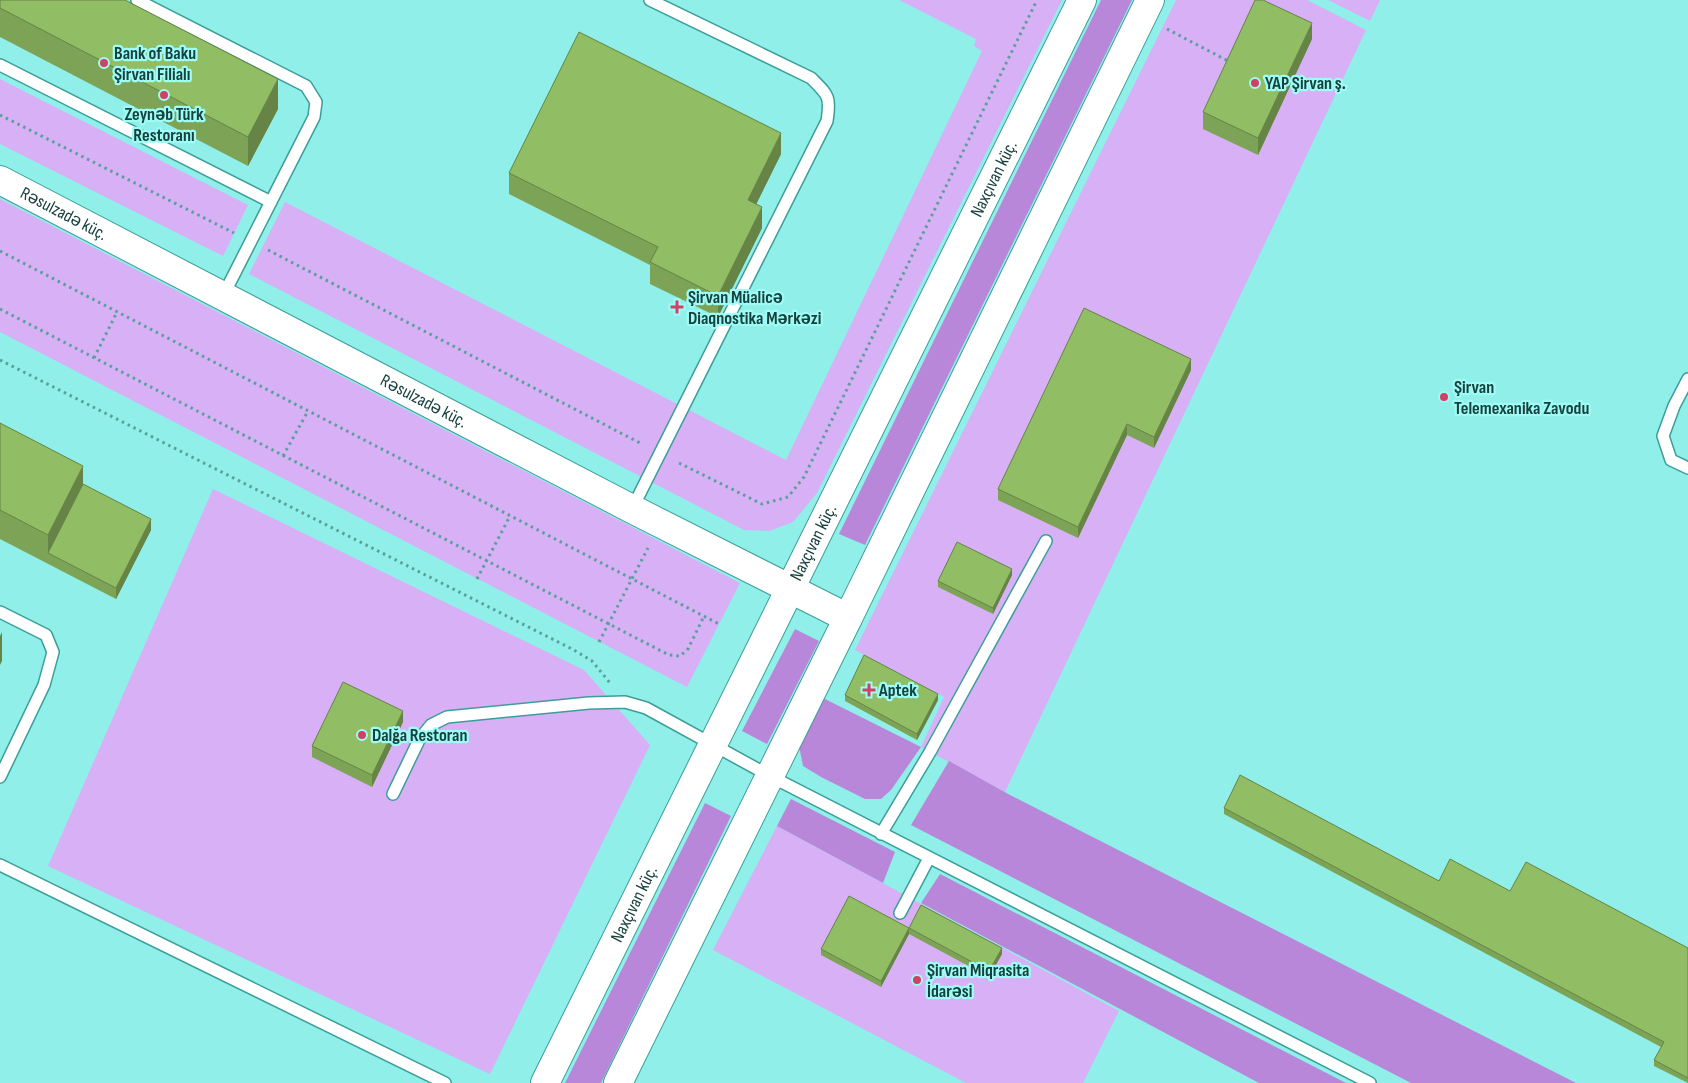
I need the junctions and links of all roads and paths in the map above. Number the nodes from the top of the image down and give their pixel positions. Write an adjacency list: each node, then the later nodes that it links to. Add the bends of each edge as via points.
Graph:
1 (137, 0): 10 (lane, via 306,86 316,102 314,117)
2 (650, 0): 20 (lane, via 811,78 824,91 830,104 827,121)
3 (1037, 0): 20 (path, via 804,477 788,497 762,504)
4 (1082, 0): 30 (main road, Naxçıvan küç.)
5 (1146, 8): 7 (path); 33 (main road)
6 (0, 64): 10 (lane)
7 (1234, 64)
8 (0, 115): 11 (path)
9 (0, 180): 13 (main road, Rəsulzadə küç.)
10 (271, 202): 11 (lane)
11 (251, 241): 13 (lane); 20 (path)
12 (0, 251): 15 (path)
13 (223, 296): 23 (main road, Rəsulzadə küç.)
14 (0, 309): 16 (path)
15 (117, 312): 16 (path); 19 (path)
16 (94, 358): 21 (path)
17 (0, 360): 37 (path, via 574,650 592,660)
18 (1688, 379): 22 (lane, via 1663,436 1671,460)
19 (308, 411): 21 (path); 24 (path)
20 (660, 453): 23 (lane)
21 (283, 456): 27 (path)
22 (1688, 468)
23 (632, 509): 30 (main road, Rəsulzadə küç.)
24 (510, 516): 27 (path); 29 (path)
25 (1046, 541): 42 (lane)
26 (649, 546): 29 (path)
27 (486, 561): 28 (path); 34 (path)
28 (477, 579)
29 (632, 579): 32 (path); 34 (path)
30 (790, 589): 33 (main road, Rəsulzadə küç.); 38 (main road, Naxçıvan küç.)
31 (0, 612): 40 (lane, via 46,635 53,652 44,685)
32 (704, 616): 34 (path, via 688,650 680,656 668,655); 35 (path)
33 (848, 618): 39 (main road)
34 (608, 624): 36 (path)
35 (719, 624)
36 (599, 642)
37 (625, 702): 38 (lane, via 646,708); 41 (lane, via 447,717 431,726 419,740)
38 (713, 745): 39 (lane); 47 (main road, Naxçıvan küç.)
39 (770, 776): 42 (lane); 48 (main road)
40 (0, 777)
41 (393, 794)
42 (882, 834): 43 (lane)
43 (929, 858): 45 (lane); 49 (lane)
44 (0, 864): 46 (lane)
45 (900, 913)
46 (445, 1083)
47 (545, 1083)
48 (618, 1083)
49 (1368, 1083)

